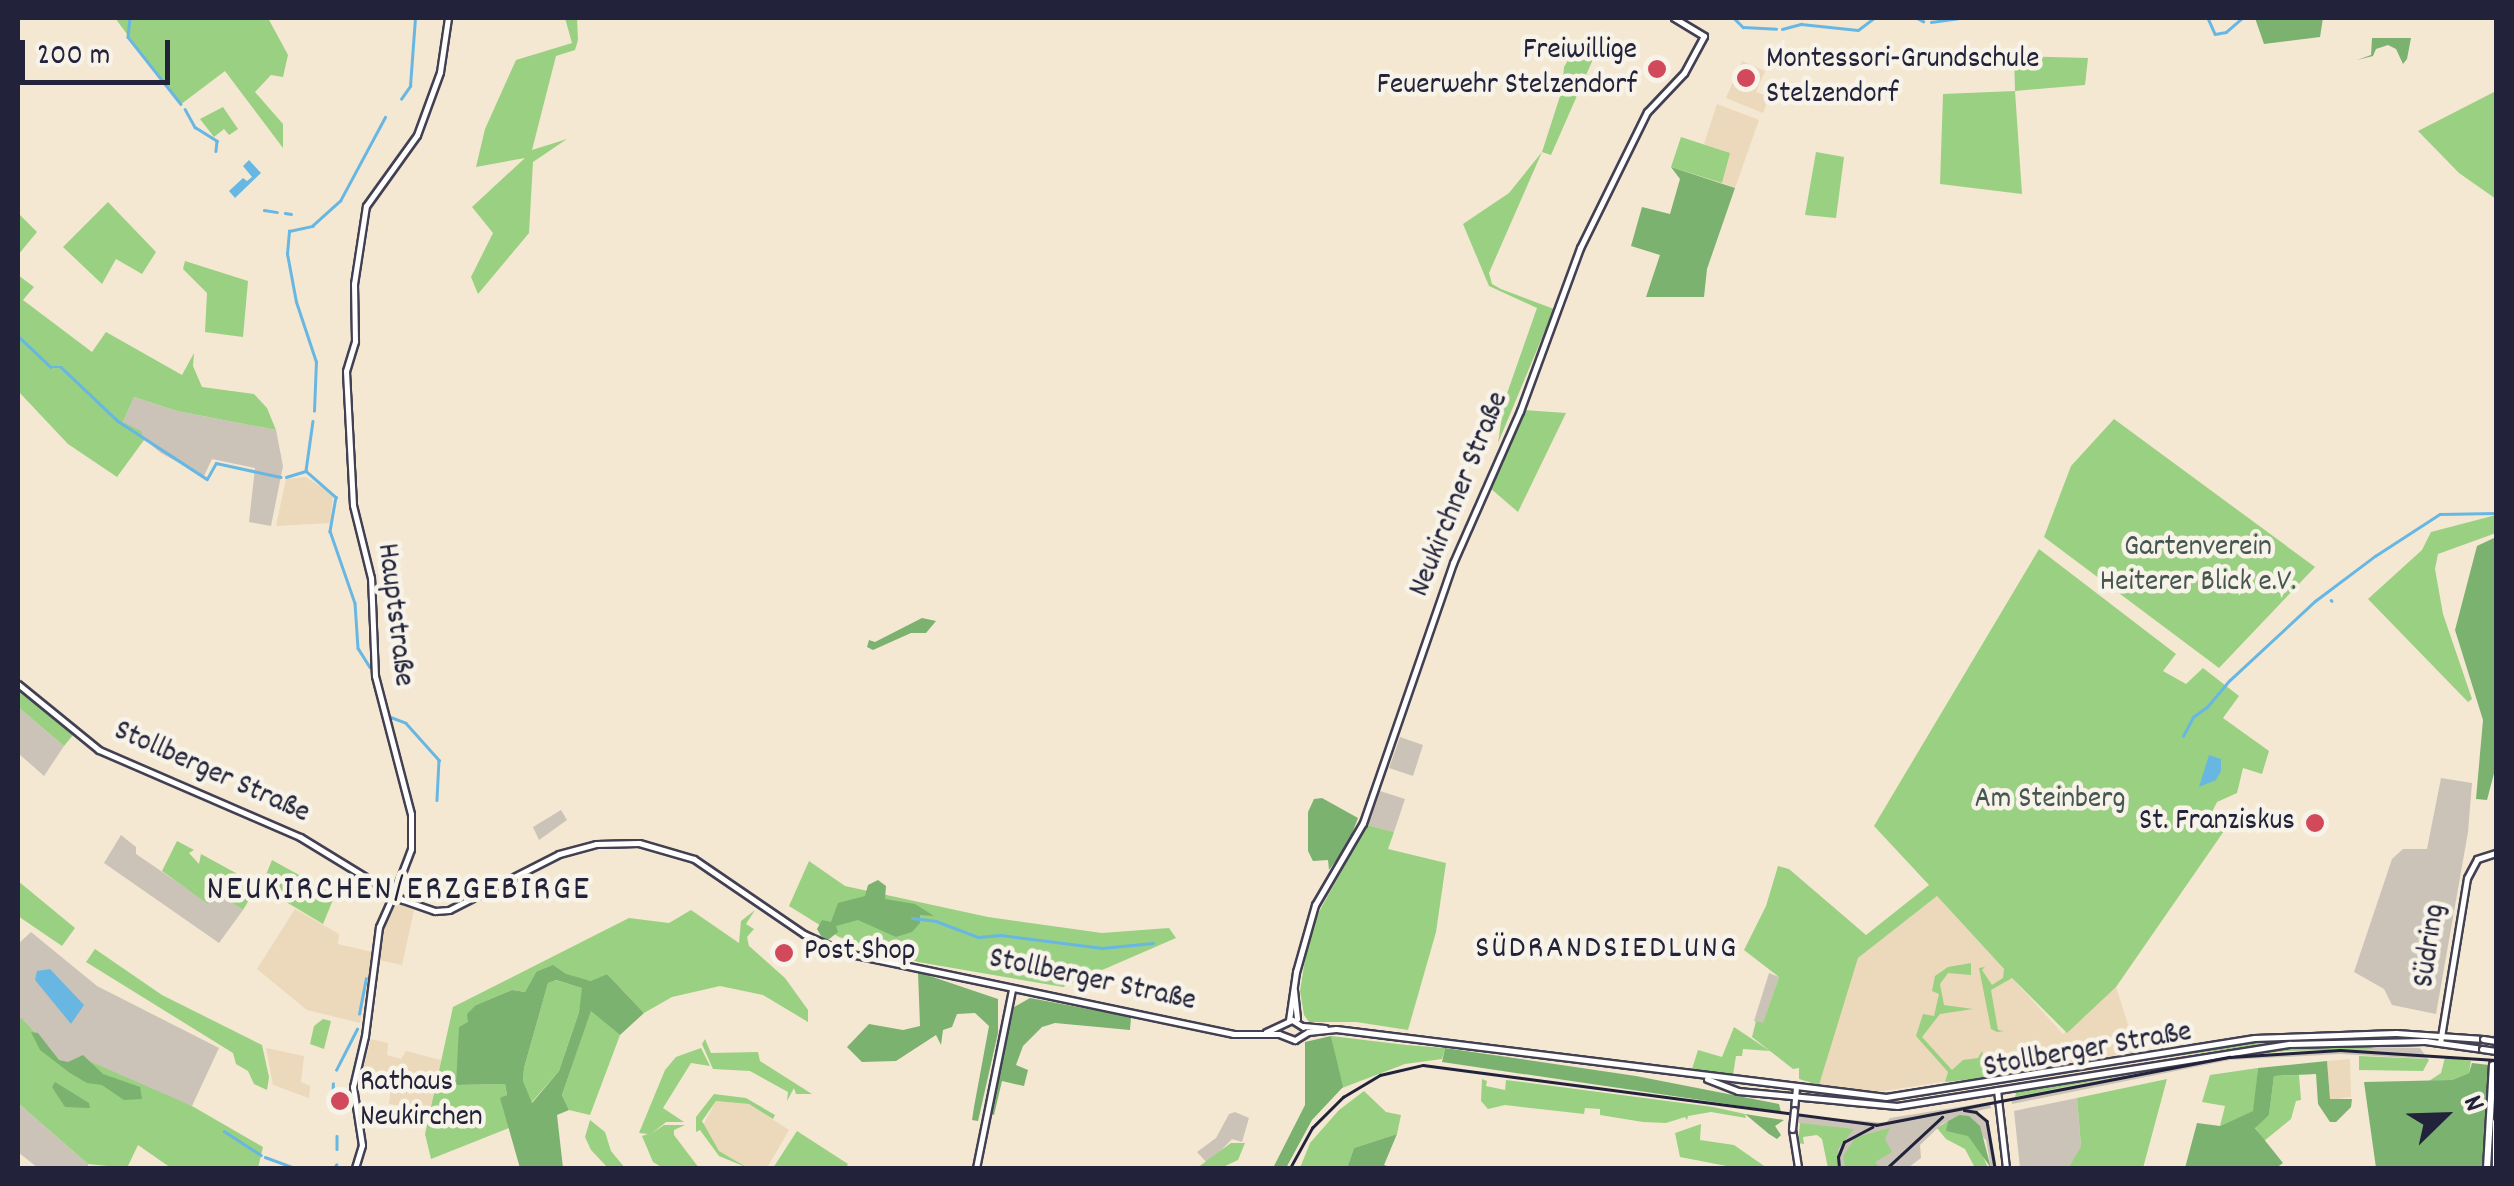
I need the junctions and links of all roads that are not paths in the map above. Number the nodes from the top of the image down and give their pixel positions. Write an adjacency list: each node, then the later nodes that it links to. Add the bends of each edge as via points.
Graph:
1 (448, 18): 5 (main road, Hauptstraße, via 440,72 417,135 366,206 353,294 355,341 346,370 353,505 372,578 375,676 411,814 411,849)
2 (1674, 18): 6 (main road, Neukirchner Straße, via 1704,36 1684,73 1647,112 1580,248 1454,564 1363,823 1315,905)
3 (18, 684): 5 (main road, Stollberger Straße, via 99,750 300,837)
4 (2496, 853): 11 (main road, Südring, via 2477,859 2462,897)
5 (394, 894): 7 (main road, Stollberger Straße, via 449,910 559,854 640,843 708,866 829,948); 21 (main road, Hauptstraße, via 379,927 353,1087 362,1145)
6 (1293, 987): 8 (main road, Neukirchner Straße); 9 (main road, Neukirchner Straße)
7 (1012, 990): 10 (main road, Stollberger Straße); 22 (main road)
8 (1287, 1023): 9 (main road); 10 (main road, Stollberger Straße); 12 (main road, Neukirchner Straße)
9 (1301, 1027): 12 (main road, Stollberger Straße, via 1294,1040); 19 (main road, Stollberger Straße, via 1690,1073)
10 (1258, 1034): 12 (main road, Stollberger Straße)
11 (2442, 1034): 13 (main road, Stollberger Straße, bridge); 14 (main road, Südring); 17 (main road, Stollberger Straße, via 2254,1038)
12 (1284, 1035)
13 (2496, 1041)
14 (2440, 1043): 15 (main road, Stollberger Straße, bridge); 18 (main road, Stollberger Straße, via 2290,1044)
15 (2496, 1051)
16 (2493, 1065): 25 (main road)
17 (1996, 1082): 18 (main road); 19 (main road, Stollberger Straße, via 1886,1097)
18 (1996, 1091): 19 (main road, Stollberger Straße, via 1897,1106); 24 (main road)
19 (1796, 1092): 23 (main road, bridge)
20 (2496, 1122): 26 (main road)
21 (355, 1168)
22 (976, 1168)
23 (1798, 1168)
24 (2006, 1168)
25 (2488, 1168)
26 (2496, 1168)

